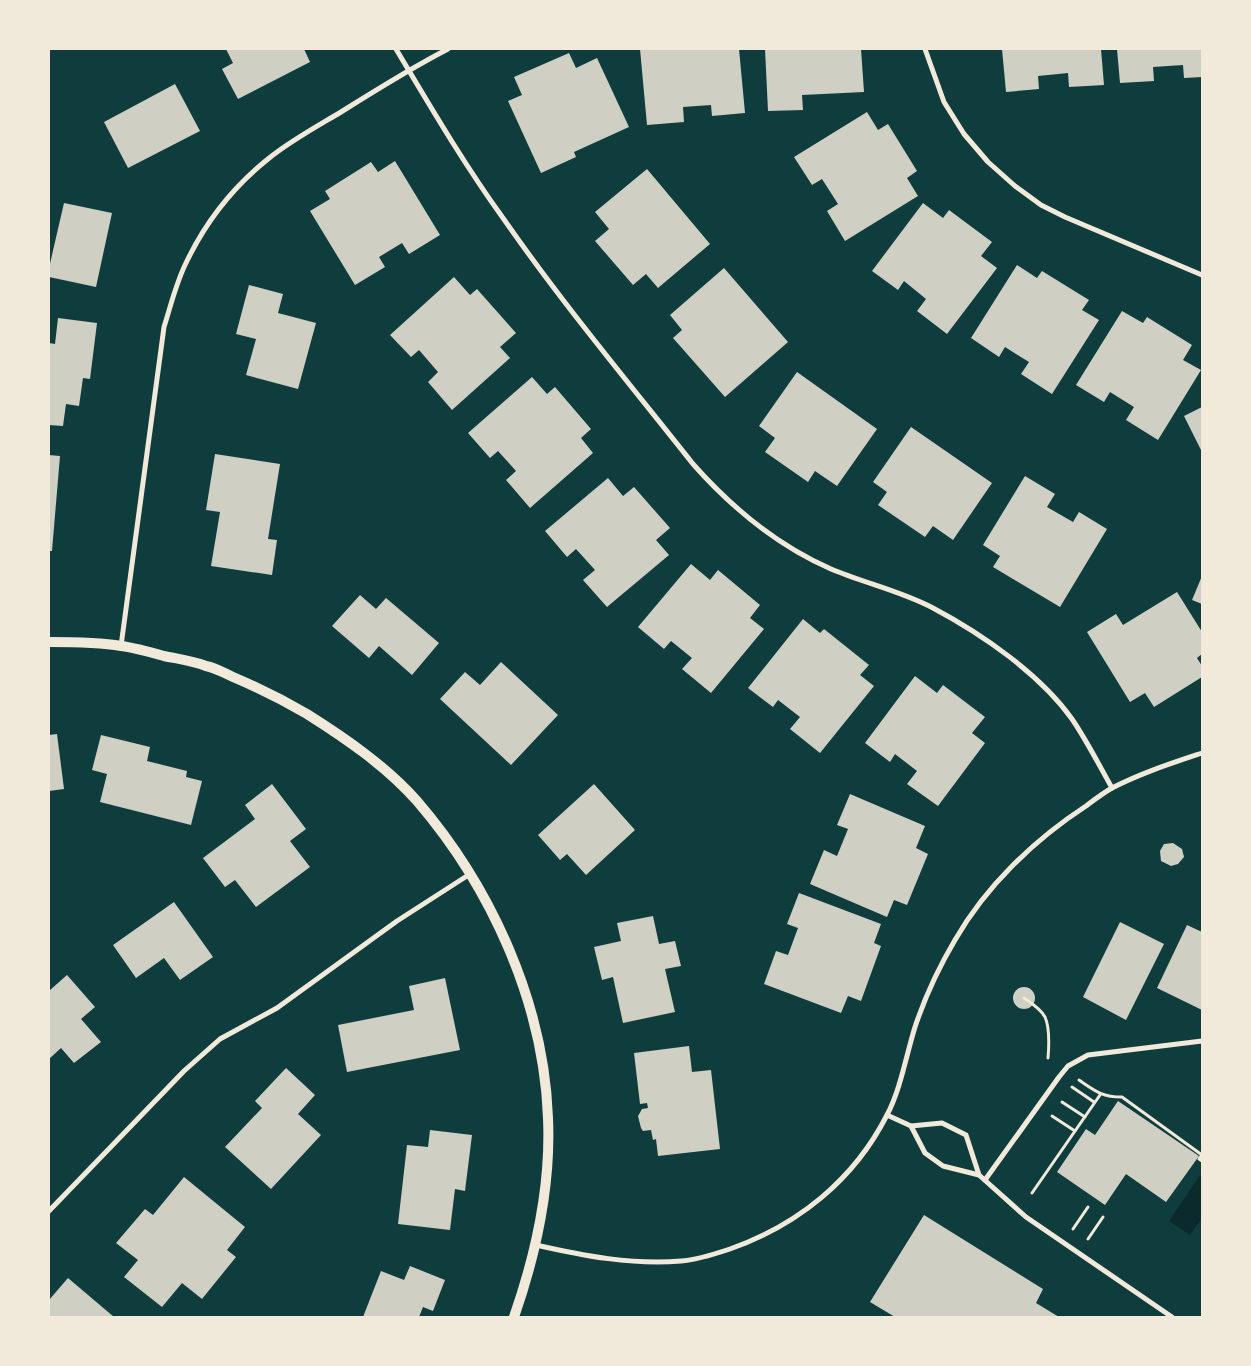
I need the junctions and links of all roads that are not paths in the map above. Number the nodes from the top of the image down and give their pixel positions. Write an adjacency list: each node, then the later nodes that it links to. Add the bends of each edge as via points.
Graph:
1 (396, 49): 4 (street)
2 (448, 49): 4 (street)
3 (925, 49): 5 (street, via 944,102 964,134 1015,186 1065,217)
4 (408, 70): 7 (street, via 268,159 221,207 186,263 163,335); 9 (street, via 502,218 680,449 713,487 740,513 800,553 830,568 932,607 1000,650 1030,674 1071,719)
5 (1202, 275)
6 (49, 642): 7 (main road)
7 (121, 646): 10 (main road, via 208,666 282,699 330,729 371,758 415,799)
8 (1202, 753): 9 (street)
9 (1112, 788): 12 (street, via 1030,848 978,906 956,937 925,1000)
10 (470, 874): 16 (street, via 397,921 277,1008 220,1039 200,1055); 17 (main road, via 496,920 527,992 542,1064 548,1118 547,1174)
11 (1202, 1041): 15 (street, via 1088,1055 1068,1066)
12 (887, 1115): 13 (street); 17 (street, via 865,1150 833,1188 808,1210 750,1242 683,1261 644,1262 606,1260)
13 (911, 1126): 14 (street, via 925,1153 943,1166); 14 (street, via 942,1123 966,1135)
14 (979, 1176): 15 (street)
15 (985, 1180): 19 (street, via 1026,1217)
16 (49, 1211)
17 (536, 1246): 18 (main road)
18 (514, 1317)
19 (1172, 1317)

